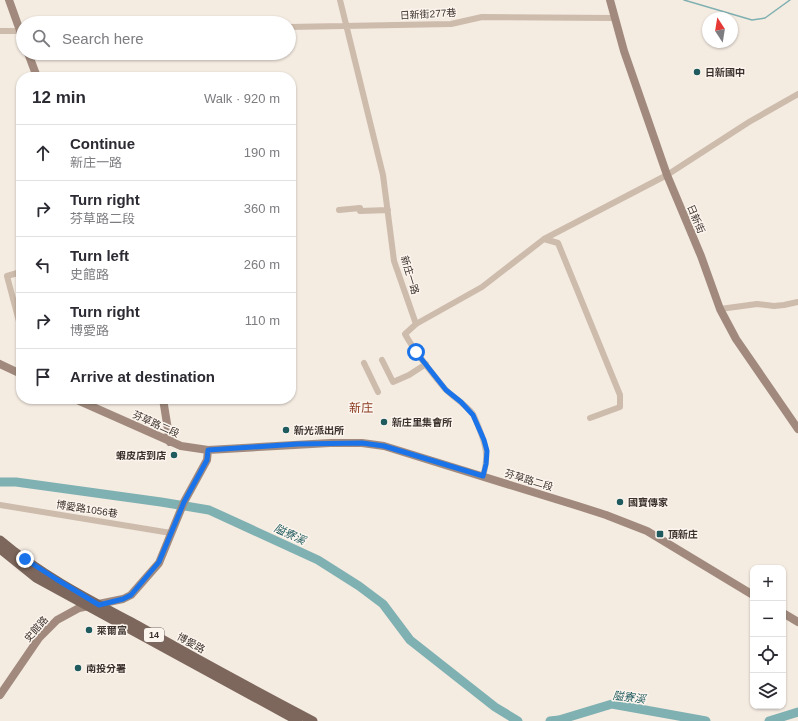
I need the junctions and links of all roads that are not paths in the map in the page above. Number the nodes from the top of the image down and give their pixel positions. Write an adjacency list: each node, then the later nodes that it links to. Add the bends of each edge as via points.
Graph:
1 (9, 0): 4 (street)
2 (340, 0): 6 (street, 新庄一路)
3 (610, 0): 5 (street, 日新街)
4 (16, 18)
5 (615, 18): 6 (street, 日新街277巷, via 482,17 451,24); 13 (street, 日新街)
6 (347, 26): 7 (street, 日新街277巷); 15 (street, 新庄一路, via 383,176)
7 (296, 27)
8 (0, 31): 9 (street)
9 (16, 33)
10 (31, 60): 11 (street)
11 (35, 72)
12 (798, 94): 13 (street, via 748,122)
13 (667, 175): 16 (street); 19 (street, 日新街)
14 (339, 210): 15 (street)
15 (388, 210): 21 (street, 新庄一路, via 394,261)
16 (544, 239): 21 (street, via 482,287); 30 (street, via 558,243 620,395 620,407)
17 (16, 273): 20 (street, via 7,276)
18 (798, 302): 19 (street)
19 (720, 309): 31 (street, 日新街, via 736,339)
20 (16, 310)
21 (416, 324): 25 (street, via 405,334)
22 (382, 360): 25 (street, via 393,382)
23 (364, 363): 27 (street)
24 (0, 364): 26 (street)
25 (426, 364): 34 (street, via 446,390 473,415 487,451)
26 (16, 372)
27 (378, 392)
28 (86, 404): 32 (street, 芬草路二段)
29 (164, 404): 32 (street)
30 (590, 418)
31 (798, 429)
32 (170, 442): 33 (street, 芬草路二段)
33 (208, 450): 34 (street, 芬草路二段, via 362,443 384,446); 36 (street, 史館路, via 207,460 184,502)
34 (483, 476): 39 (street, 芬草路二段, via 606,515 647,531)
35 (0, 505): 36 (street, 博愛路1056巷)
36 (172, 531): 40 (street, 史館路, via 159,562 131,595)
37 (0, 540): 40 (main road, 博愛路 / 14, via 43,571)
38 (0, 549): 41 (main road, 博愛路 / 14, via 36,578)
39 (750, 593)
40 (99, 605): 41 (street, 史館路); 46 (main road, 博愛路 / 14)
41 (88, 606): 44 (street, 史館路, via 57,620 39,638); 45 (main road, 博愛路 / 14)
42 (786, 615): 43 (street)
43 (798, 622)
44 (0, 695)
45 (298, 721)
46 (313, 721)

